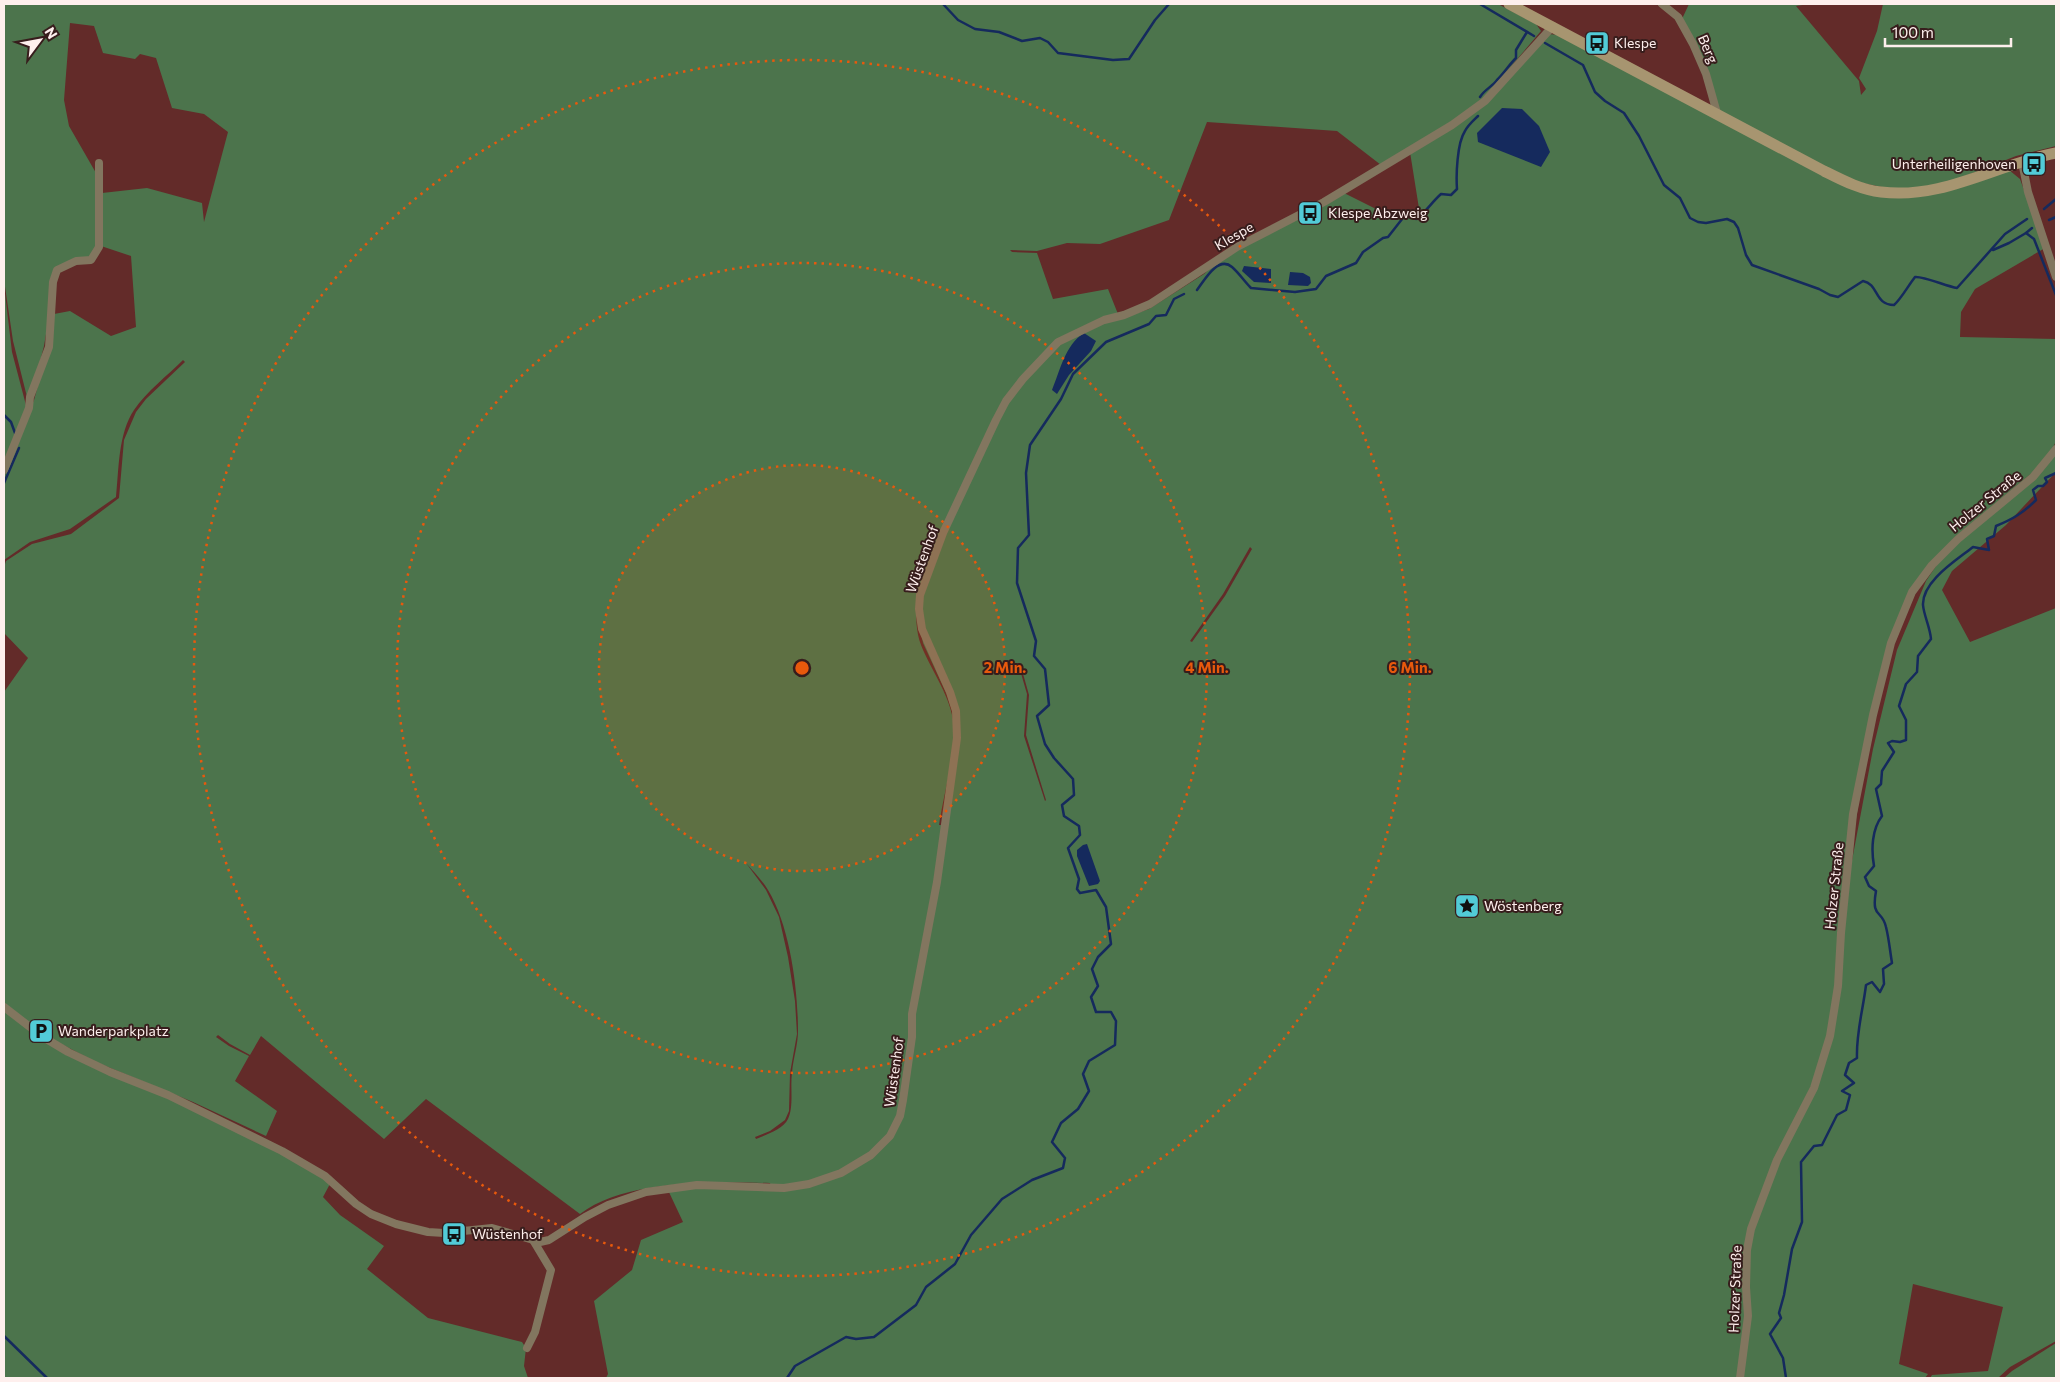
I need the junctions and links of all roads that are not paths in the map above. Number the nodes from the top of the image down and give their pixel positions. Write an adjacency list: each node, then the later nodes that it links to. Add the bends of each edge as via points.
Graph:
1 (1509, 4): 3 (main road)
2 (1662, 4): 4 (street, Berg, via 1678,17 1693,44)
3 (1553, 26): 4 (main road); 9 (street, Klespe, via 1485,101 1452,125 1324,202 1237,247 1150,304 1104,320)
4 (1717, 113): 7 (main road, via 1850,184 1879,192 1905,194 1936,189)
5 (2056, 153): 7 (main road)
6 (99, 162): 11 (street, via 99,247 91,260 76,261 57,270 53,282 49,347)
7 (2022, 162): 8 (street, via 2028,192)
8 (2056, 277)
9 (1058, 342): 13 (street, Wüstenhof, via 1006,401 943,533 920,595 922,629 950,692 956,711 957,738 937,882 913,1006 904,1100 890,1136 871,1155 841,1173 809,1184 784,1188 697,1185 646,1192 608,1205 549,1240)
10 (2056, 448): 15 (street, Holzer Straße, via 2033,477 1932,564 1912,592 1891,643 1853,814 1838,986 1830,1036 1814,1088 1777,1160 1751,1229 1747,1250 1748,1316)
11 (4, 470)
12 (4, 1007): 13 (street, Wüstenhof, via 68,1052 168,1095 282,1151 325,1176 371,1214 428,1232 492,1228)
13 (533, 1240): 14 (street, via 551,1270 535,1332)
14 (527, 1348)
15 (1740, 1378)

